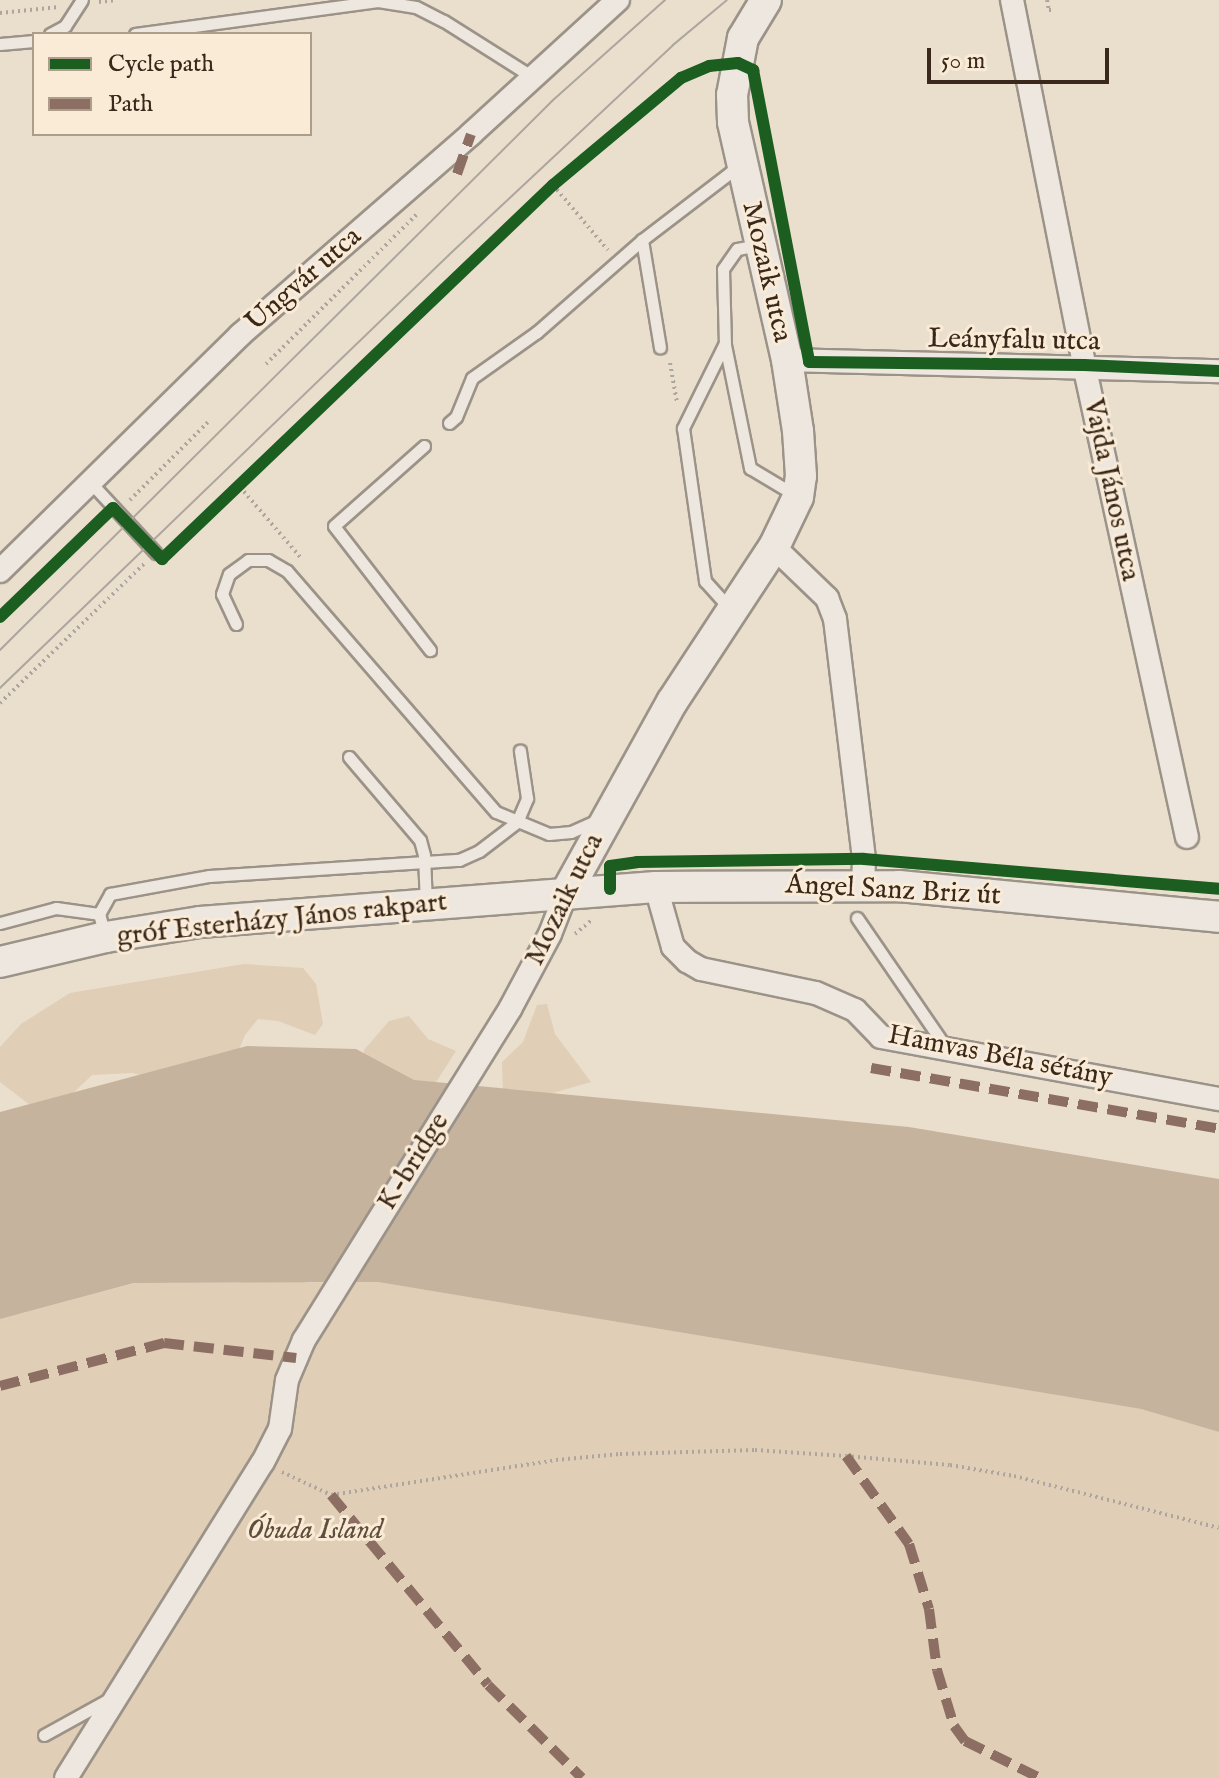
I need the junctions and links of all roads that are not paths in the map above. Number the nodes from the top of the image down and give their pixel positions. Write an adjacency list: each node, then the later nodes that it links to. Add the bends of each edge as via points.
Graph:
1 (82, 0): 5 (lane, via 65,26)
2 (618, 0): 9 (street, Ungvár utca)
3 (766, 0): 10 (main road, Mozaik utca, via 743,38 732,95)
4 (1012, 0): 16 (street, Vajda János utca)
5 (54, 32)
6 (150, 32): 9 (lane, via 378,1 416,7)
7 (32, 41): 8 (lane)
8 (0, 44)
9 (531, 76): 20 (street, Ungvár utca, via 240,335)
10 (742, 168): 11 (lane); 12 (main road, Mozaik utca)
11 (642, 240): 14 (lane); 18 (lane, via 537,332 472,378)
12 (759, 244): 13 (lane, via 737,249 723,269); 15 (main road, Mozaik utca)
13 (725, 345): 21 (lane, via 750,468); 25 (lane, via 683,428 705,581)
14 (660, 348)
15 (798, 361): 16 (street, Leányfalu utca); 21 (main road, Mozaik utca)
16 (1084, 365): 17 (street, Leányfalu utca); 32 (street, Vajda János utca)
17 (1219, 371)
18 (449, 423)
19 (424, 446): 27 (lane, via 334,526)
20 (92, 484): 23 (lane); 24 (street, Ungvár utca)
21 (798, 497): 22 (main road, Mozaik utca)
22 (774, 547): 25 (main road, Mozaik utca); 34 (street, via 827,598 835,619)
23 (156, 553)
24 (0, 571)
25 (732, 611): 30 (main road, Mozaik utca)
26 (236, 624): 31 (lane, via 222,594 229,574 248,560 268,560 287,571 496,812)
27 (430, 650)
28 (520, 751): 31 (lane, via 527,798)
29 (349, 757): 33 (lane, via 420,840)
30 (606, 817): 31 (lane, via 571,832 549,834); 36 (main road, Mozaik utca)
31 (517, 822): 33 (lane, via 459,860)
32 (1187, 837)
33 (425, 863): 37 (lane); 41 (lane, via 209,876 110,894)
34 (863, 884): 35 (main road, Ángel Sanz Briz út); 38 (main road, Ángel Sanz Briz út)
35 (656, 887): 36 (main road, Ángel Sanz Briz út); 44 (street, Hamvas Béla sétány, via 673,947 694,965 816,993 855,1010 881,1037)
36 (566, 893): 37 (main road, gróf Esterházy János rakpart); 43 (street, Mozaik utca)
37 (426, 905): 41 (main road, gróf Esterházy János rakpart)
38 (1219, 917)
39 (857, 918): 44 (lane)
40 (0, 923): 41 (lane, via 56,908)
41 (102, 925): 42 (main road, gróf Esterházy János rakpart)
42 (0, 962)
43 (510, 1009): 46 (street, K-bridge, via 318,1314 291,1369 280,1429 263,1462)
44 (948, 1050): 45 (street, Hamvas Béla sétány)
45 (1219, 1099)
46 (119, 1694): 47 (lane); 48 (street, K-bridge)
47 (44, 1735)
48 (66, 1778)

